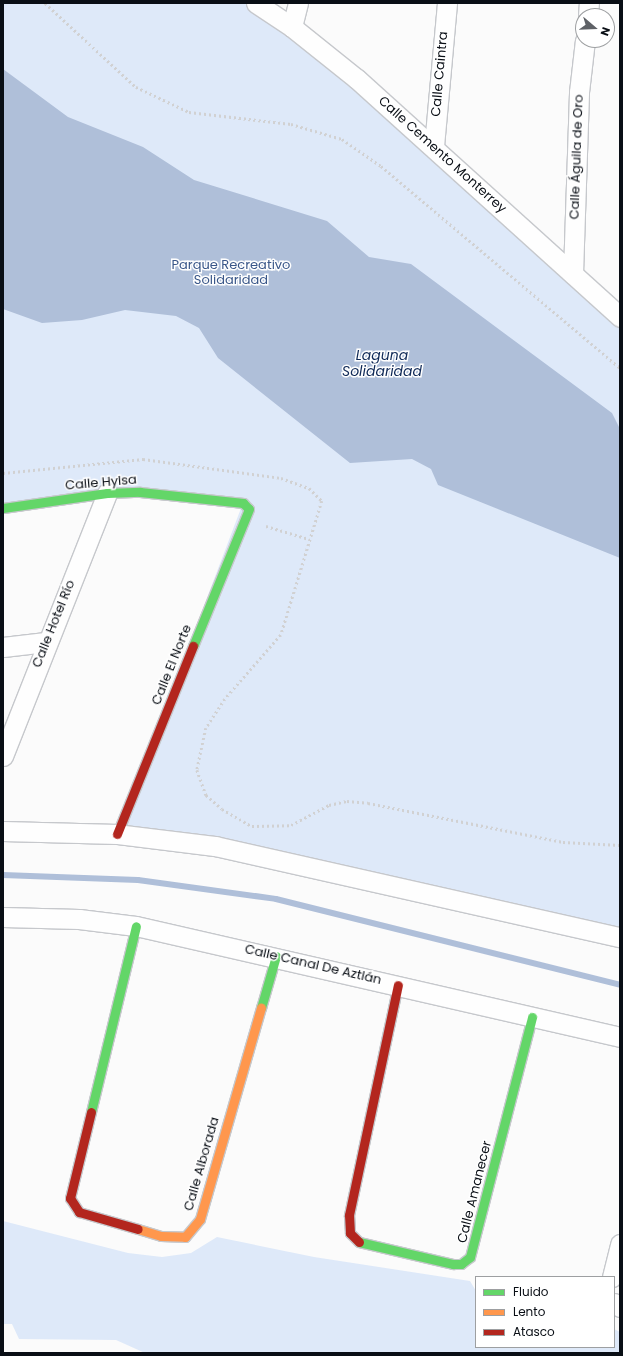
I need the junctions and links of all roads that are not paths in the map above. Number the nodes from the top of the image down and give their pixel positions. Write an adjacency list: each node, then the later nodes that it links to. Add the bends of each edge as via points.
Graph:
1 (256, 3): 4 (street, Calle Cemento Monterrey)
2 (298, 3): 4 (street)
3 (447, 3): 6 (street, Calle Caintra)
4 (292, 27): 6 (street, Calle Cemento Monterrey)
5 (584, 48): 7 (street, Calle Águila de Oro, via 579,92)
6 (434, 146): 7 (street, Calle Cemento Monterrey)
7 (573, 274): 8 (street, Calle Cemento Monterrey)
8 (620, 317)
9 (107, 493): 10 (street, Calle Hylsa, via 159,493); 11 (street, Calle Hylsa); 12 (street, Calle Hotel Río)
10 (248, 506): 16 (street, Calle El Norte, via 246,520)
11 (3, 508)
12 (46, 642): 13 (street); 14 (street, Calle Hotel Río)
13 (3, 647)
14 (3, 756)
15 (3, 830): 16 (street)
16 (117, 834): 19 (street, via 245,852)
17 (3, 917): 18 (street, Calle Canal De Aztlán, via 79,919)
18 (136, 926): 20 (street, Calle Canal De Aztlán); 20 (street, Calle Alborada, via 70,1198 78,1212 161,1236 185,1237 200,1219)
19 (620, 937)
20 (276, 956): 21 (street, Calle Canal De Aztlán)
21 (398, 985): 22 (street, Calle Canal De Aztlán); 22 (street, Calle Amanecer, via 349,1215 350,1233 363,1245 453,1264 461,1264 470,1257)
22 (532, 1017): 23 (street, Calle Canal De Aztlán)
23 (620, 1036)
24 (620, 1244): 25 (street)
25 (612, 1276)

